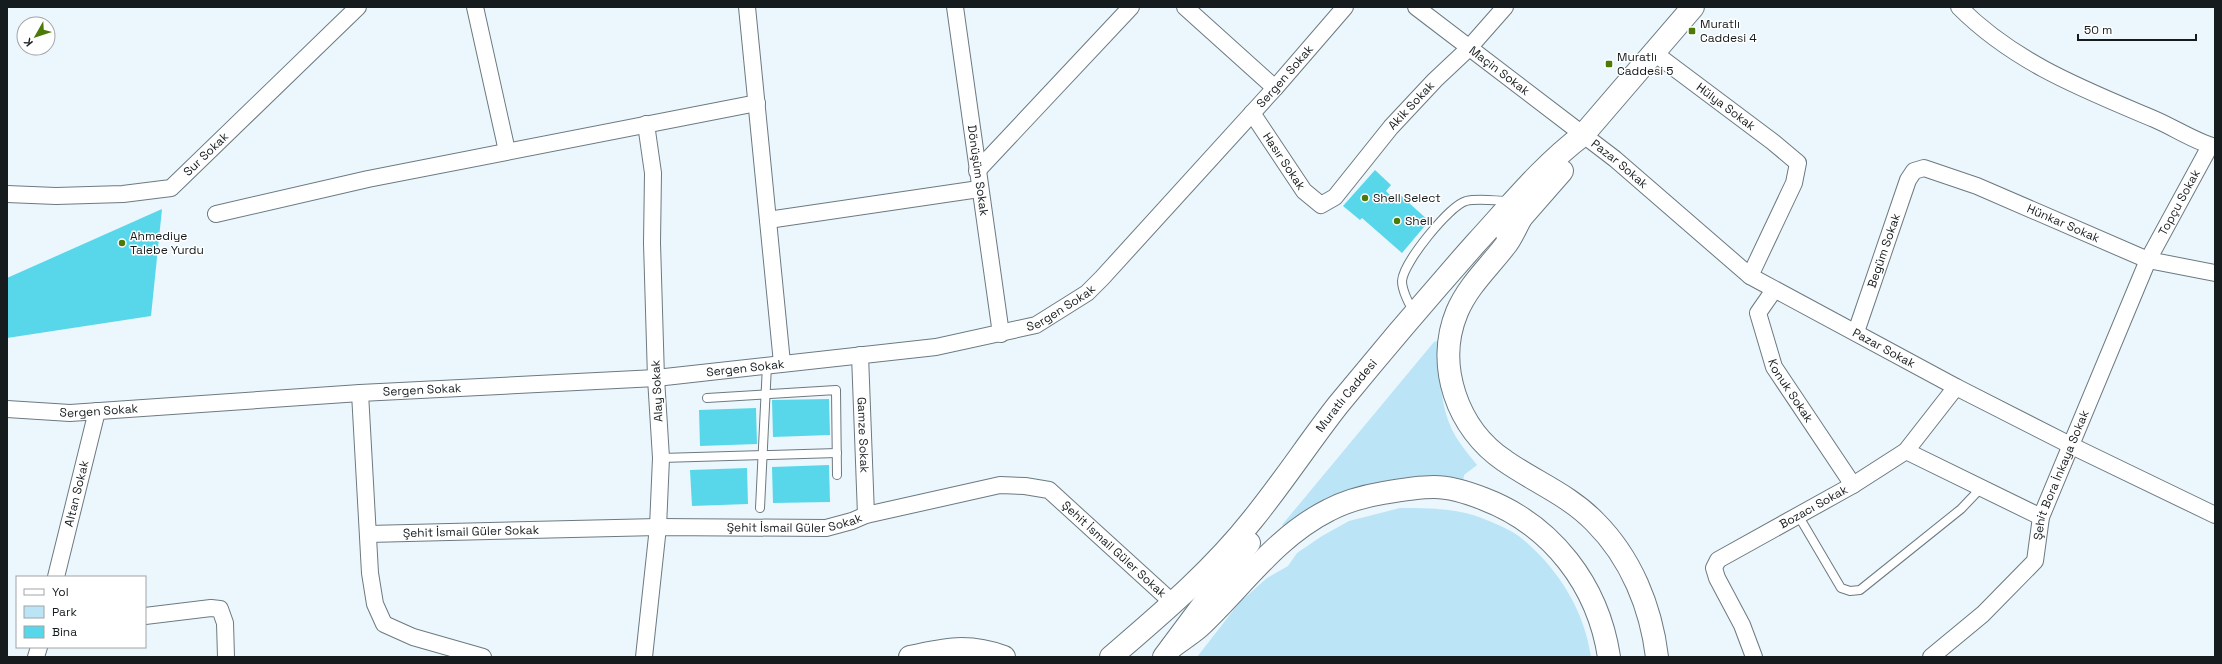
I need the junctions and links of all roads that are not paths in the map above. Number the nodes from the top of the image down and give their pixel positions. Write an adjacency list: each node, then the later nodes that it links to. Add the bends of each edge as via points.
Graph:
1 (358, 7): 24 (street, Sur Sokak, via 171,188 123,194)
2 (475, 7): 20 (street)
3 (747, 7): 15 (street)
4 (955, 7): 21 (street, Dönüşüm Sokak)
5 (1131, 7): 21 (street)
6 (1185, 7): 14 (street)
7 (1345, 7): 14 (street, Sergen Sokak)
8 (1416, 7): 12 (street, Maçin Sokak)
9 (1505, 7): 12 (street, Akik Sokak)
10 (1693, 7): 13 (main road, Muratlı Caddesi)
11 (1959, 7): 19 (street, via 1993,38 2039,67 2096,96)
12 (1468, 48): 18 (street, Maçin Sokak); 25 (street, Akik Sokak, via 1391,127 1335,197)
13 (1653, 52): 18 (main road, Muratlı Caddesi); 31 (street, Hülya Sokak, via 1798,163 1794,183)
14 (1275, 88): 16 (street, Sergen Sokak)
15 (757, 103): 17 (street); 28 (street)
16 (1252, 113): 25 (street, Hasır Sokak, via 1304,191); 35 (street, Sergen Sokak, via 1087,292 1036,325)
17 (646, 124): 20 (street); 38 (street, Alay Sokak, via 653,173 652,243)
18 (1583, 135): 26 (main road, Muratlı Caddesi, via 1578,151); 31 (street, Pazar Sokak, via 1615,159)
19 (2213, 147): 29 (street, Topçu Sokak)
20 (507, 151): 27 (street, via 368,179)
21 (977, 171): 23 (street, Dönüşüm Sokak)
22 (1914, 171): 29 (street, Hünkar Sokak, via 1924,168 1977,186); 34 (street, Begüm Sokak, via 1908,180)
23 (980, 189): 28 (street); 35 (street, Dönüşüm Sokak)
24 (7, 194)
25 (1320, 205)
26 (1517, 210): 33 (main road, Muratlı Caddesi); 33 (lane, via 1465,201 1448,214 1407,267 1402,281 1409,305); 63 (main road, Muratlı Caddesi, via 1332,432); 71 (main road, via 1506,245 1479,275 1457,312 1447,345 1449,372 1456,398 1471,428 1489,449 1580,508 1613,542 1630,569 1642,596 1652,624)
27 (216, 214)
28 (768, 220): 37 (street)
29 (2148, 260): 30 (street, Hünkar Sokak); 45 (street, Şehit Bora İnkaya Sokak)
30 (2215, 273)
31 (1750, 276): 32 (street, Pazar Sokak)
32 (1774, 290): 34 (street, Pazar Sokak); 51 (street, Konuk Sokak, via 1758,313 1774,367)
33 (1415, 312): 61 (main road, Muratlı Caddesi, via 1337,406 1253,519)
34 (1856, 332): 39 (street, Pazar Sokak)
35 (1001, 334): 36 (street, Sergen Sokak, via 936,347)
36 (860, 355): 37 (street, Sergen Sokak); 54 (street, Gamze Sokak)
37 (774, 364): 38 (street, Sergen Sokak); 41 (lane)
38 (656, 378): 40 (street, Sergen Sokak); 49 (street, Alay Sokak)
39 (1956, 387): 45 (street, Pazar Sokak); 46 (street, Bozacı Sokak)
40 (360, 393): 44 (street, Sergen Sokak); 59 (street)
41 (765, 395): 42 (lane); 47 (lane, via 836,390); 48 (lane)
42 (708, 398)
43 (7, 409): 44 (street, Sergen Sokak, via 70,413)
44 (97, 411): 60 (street, Altan Sokak)
45 (2072, 446): 56 (street, Pazar Sokak); 57 (street, Şehit Bora İnkaya Sokak)
46 (1906, 451): 51 (street, Bozacı Sokak); 52 (street)
47 (837, 453): 48 (lane); 50 (lane)
48 (762, 456): 49 (lane); 53 (lane)
49 (661, 458): 58 (street, Alay Sokak)
50 (837, 475)
51 (1853, 485): 55 (street, Bozacı Sokak)
52 (1981, 488): 55 (lane, via 1961,509 1860,590 1850,591 1841,588); 57 (street)
53 (760, 508)
54 (866, 514): 58 (street, Şehit İsmail Güler Sokak, via 826,528); 61 (street, Şehit İsmail Güler Sokak, via 1000,485 1049,490)
55 (1798, 515): 72 (street, Bozacı Sokak, via 1718,560 1714,568 1742,624)
56 (2215, 515)
57 (2041, 517): 73 (street, Şehit Bora İnkaya Sokak, via 2036,561 1983,614)
58 (658, 527): 59 (street, Şehit İsmail Güler Sokak); 66 (street, Alay Sokak)
59 (368, 534): 65 (street, via 375,604 384,624 413,637)
60 (56, 576)
61 (1173, 603): 69 (main road, Muratlı Caddesi)
62 (146, 616): 64 (street, via 220,609 226,623)
63 (1168, 652): 70 (main road, via 1198,627 1260,562 1290,535 1329,510 1363,497 1398,490 1435,487 1472,494 1500,505 1527,520 1552,540 1579,574 1596,608)
64 (226, 657)
65 (483, 657)
66 (644, 657)
67 (910, 657): 68 (main road, via 957,648 991,652)
68 (1004, 657)
69 (1111, 657)
70 (1609, 657)
71 (1657, 657)
72 (1754, 657)
73 (1931, 657)

